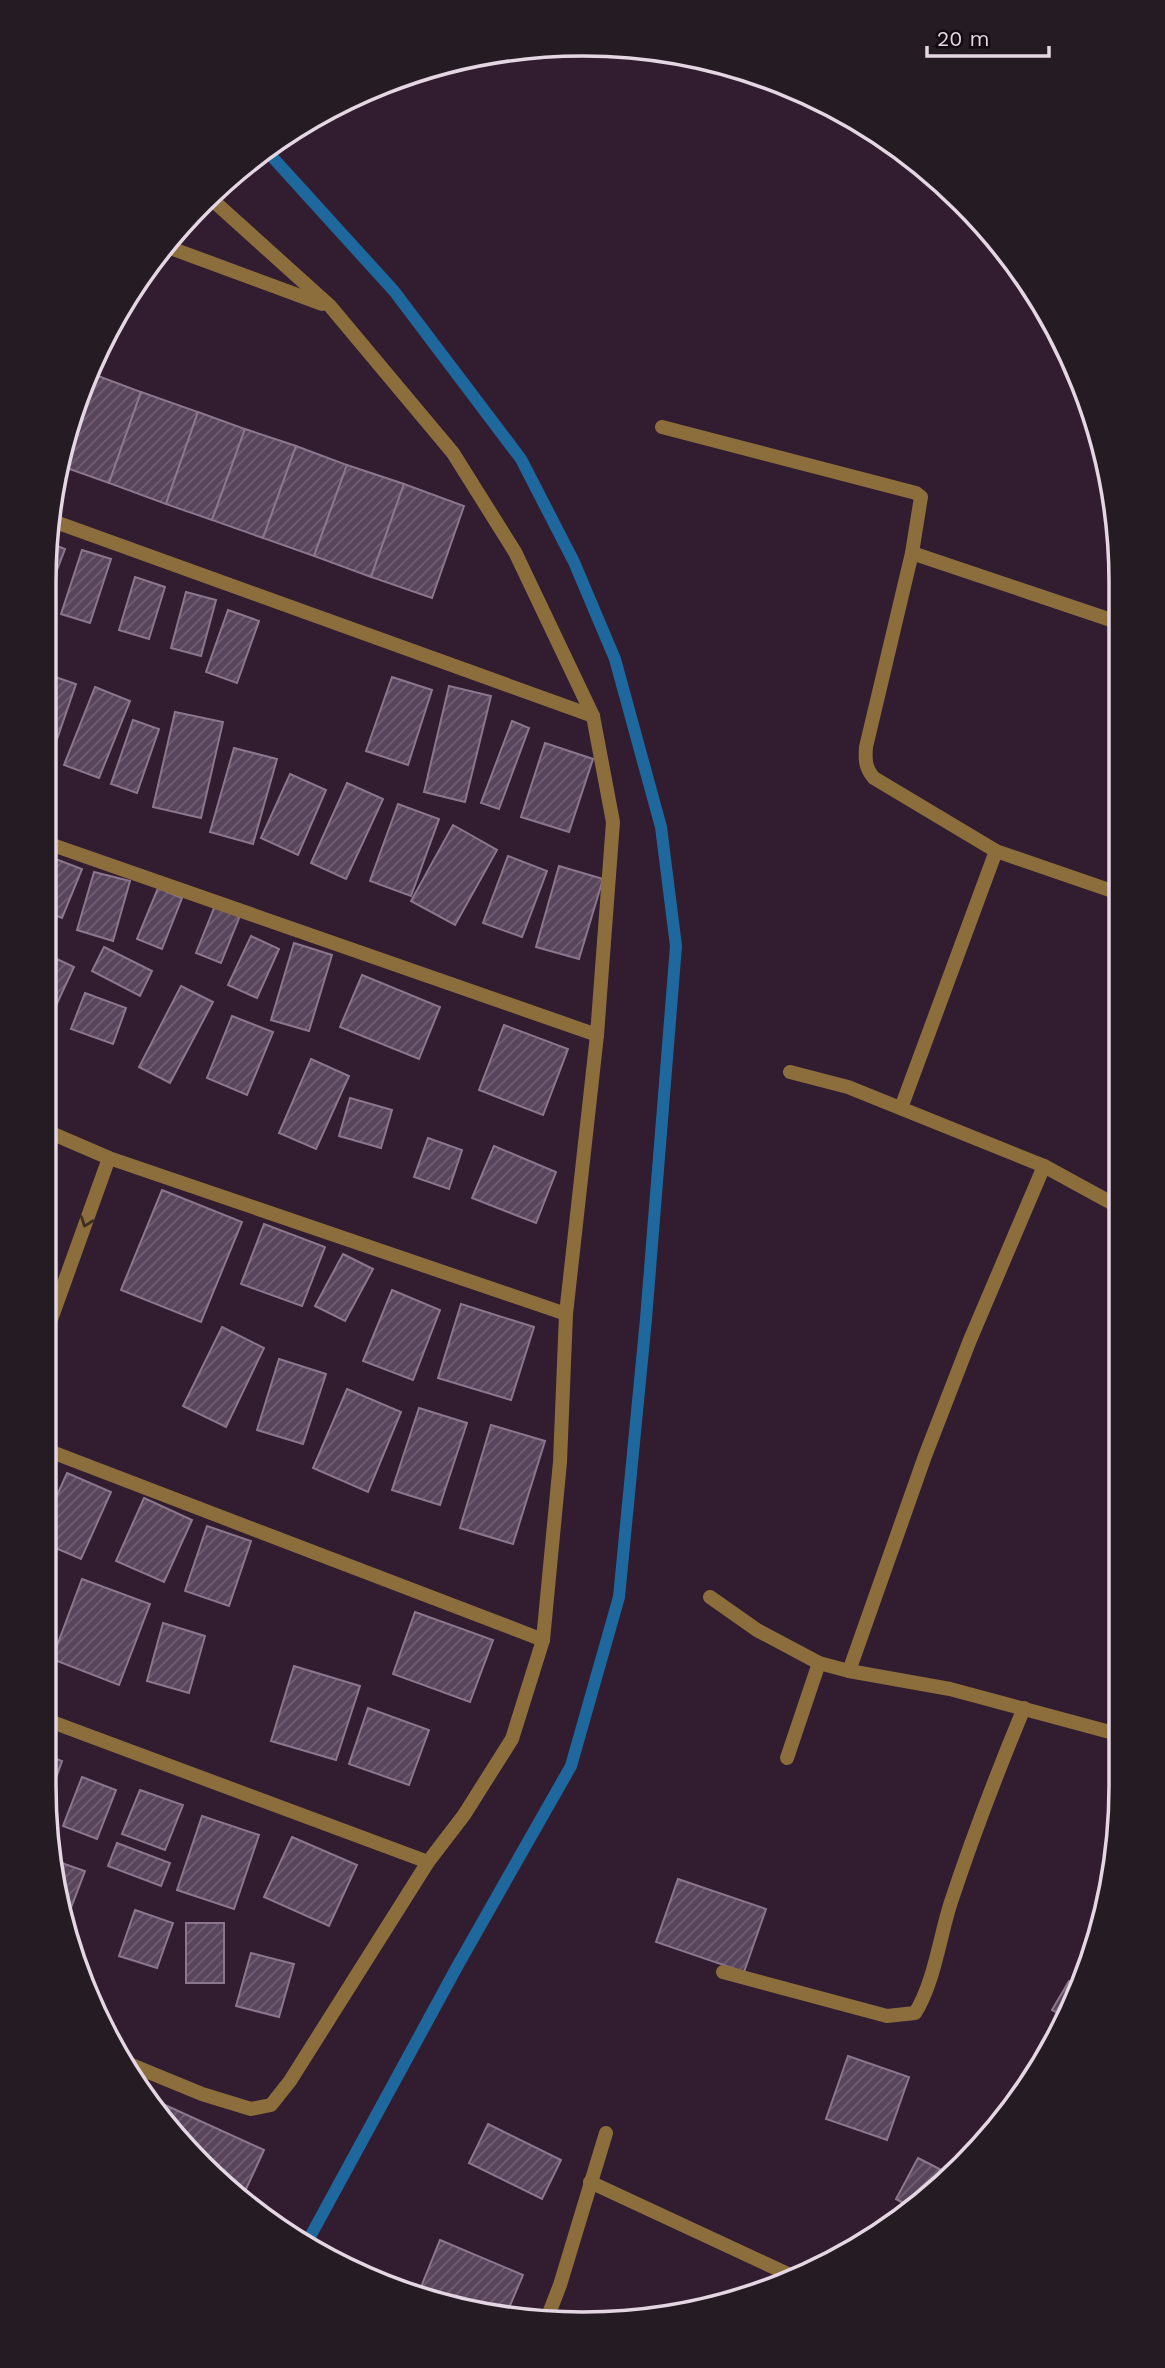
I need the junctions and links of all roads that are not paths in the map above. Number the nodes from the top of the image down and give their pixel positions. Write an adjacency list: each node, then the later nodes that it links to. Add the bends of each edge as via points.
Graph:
1 (217, 204): 3 (street)
2 (175, 250): 3 (street)
3 (330, 306): 8 (street, via 453,453 515,552)
4 (662, 427): 6 (street, via 916,493 922,502)
5 (60, 524): 8 (street)
6 (912, 553): 7 (street); 10 (street, via 866,747 866,765 874,778)
7 (1109, 619)
8 (593, 716): 12 (street, via 613,822)
9 (56, 846): 12 (street)
10 (996, 851): 11 (street); 14 (street)
11 (1109, 889)
12 (597, 1035): 20 (street)
13 (790, 1072): 14 (street, via 848,1087)
14 (901, 1108): 17 (street)
15 (56, 1135): 16 (street)
16 (109, 1157): 19 (street, one-way to 19); 20 (street)
17 (1044, 1166): 18 (street); 25 (street, via 925,1456)
18 (1109, 1202)
19 (56, 1305)
20 (566, 1314): 23 (street, via 560,1462)
21 (56, 1454): 23 (street)
22 (710, 1597): 24 (street, via 757,1630)
23 (543, 1640): 30 (street, via 512,1739)
24 (818, 1663): 25 (street); 29 (street)
25 (849, 1671): 26 (street)
26 (1024, 1708): 28 (street); 31 (street, via 976,1826 924,2000 915,2013 887,2016)
27 (56, 1724): 30 (street)
28 (1109, 1732)
29 (787, 1758)
30 (428, 1862): 32 (street, via 271,2105 251,2109)
31 (723, 1972)
32 (139, 2068)
33 (606, 2133): 34 (street)
34 (590, 2182): 35 (street); 36 (street)
35 (784, 2272)
36 (550, 2311)

